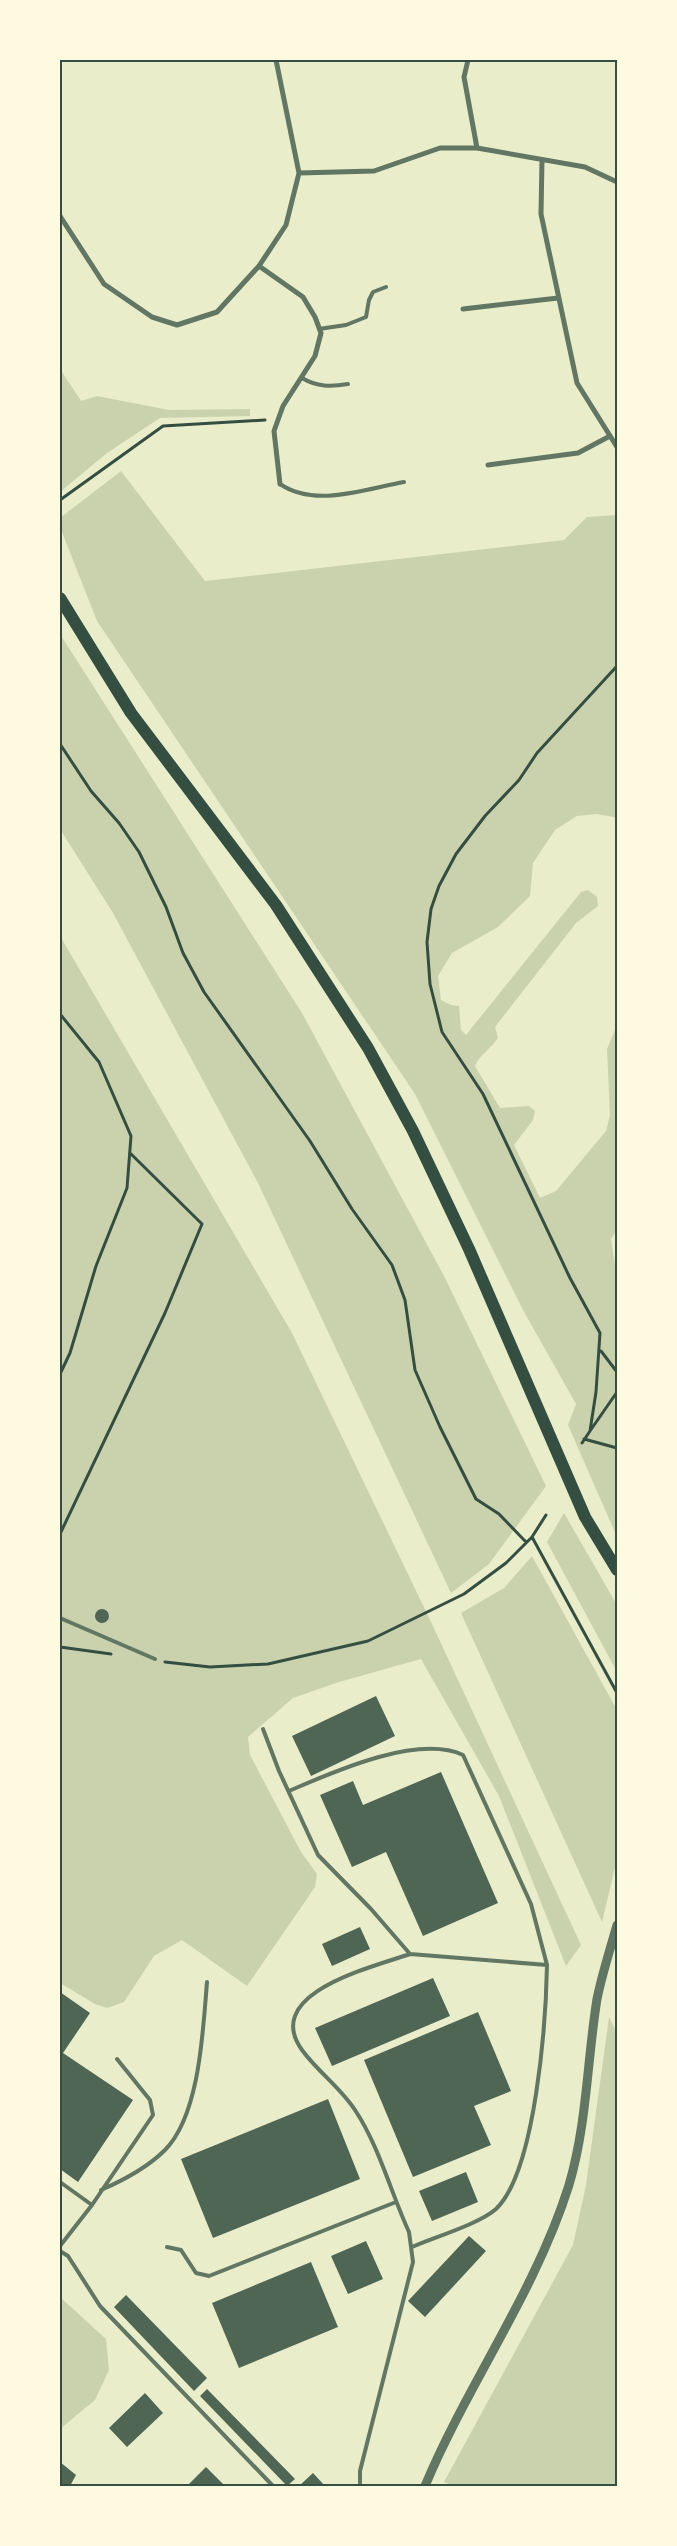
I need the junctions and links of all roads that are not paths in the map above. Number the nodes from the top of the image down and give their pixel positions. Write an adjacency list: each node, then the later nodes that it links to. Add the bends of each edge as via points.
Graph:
1 (276, 60): 5 (street)
2 (468, 60): 3 (street, via 464,76)
3 (477, 148): 4 (street); 5 (street, via 440,148 374,171)
4 (542, 160): 6 (street, via 586,167); 10 (street, via 541,214)
5 (299, 173): 8 (street, via 286,225)
6 (617, 182)
7 (60, 216): 8 (street, via 104,284 152,316 177,325 218,312)
8 (259, 266): 12 (street, via 303,298)
9 (386, 287): 12 (lane, via 373,292 366,317 346,325)
10 (558, 298): 11 (street); 15 (street, via 577,383)
11 (463, 309)
12 (320, 329): 13 (street, via 315,356)
13 (302, 378): 14 (lane, via 325,386); 19 (street, via 284,406 274,431)
14 (348, 384)
15 (610, 436): 16 (street); 17 (street, via 578,453)
16 (617, 447)
17 (488, 464)
18 (404, 482): 19 (lane, via 327,496 292,493)
19 (280, 484)
20 (60, 598): 21 (main road, via 131,713 276,905 368,1048 469,1249 585,1517)
21 (617, 1570)
22 (60, 1618): 23 (lane)
23 (155, 1659)
24 (263, 1729): 25 (lane)
25 (289, 1791): 27 (lane, via 318,1855 371,1908); 28 (lane, via 331,1772 426,1748 450,1748 463,1755 531,1904)
26 (617, 1926): 41 (street, via 597,2000 586,2107 568,2186 516,2310)
27 (410, 1954): 28 (lane); 33 (lane, via 312,1994 292,2017 294,2035 301,2049 356,2111)
28 (547, 1965): 37 (lane, via 536,2100 509,2191 486,2216)
29 (207, 1982): 32 (lane, via 202,2044 185,2120 166,2149 127,2179)
30 (117, 2059): 32 (lane, via 150,2100 153,2115)
31 (60, 2182): 34 (lane)
32 (101, 2190): 34 (lane)
33 (396, 2202): 36 (lane, via 209,2276 196,2273 181,2250); 37 (lane)
34 (92, 2205): 35 (lane)
35 (60, 2246)
36 (166, 2247)
37 (412, 2247): 40 (lane, via 413,2262 360,2471)
38 (60, 2251): 39 (lane, via 68,2256 100,2306)
39 (273, 2486)
40 (360, 2486)
41 (425, 2486)

